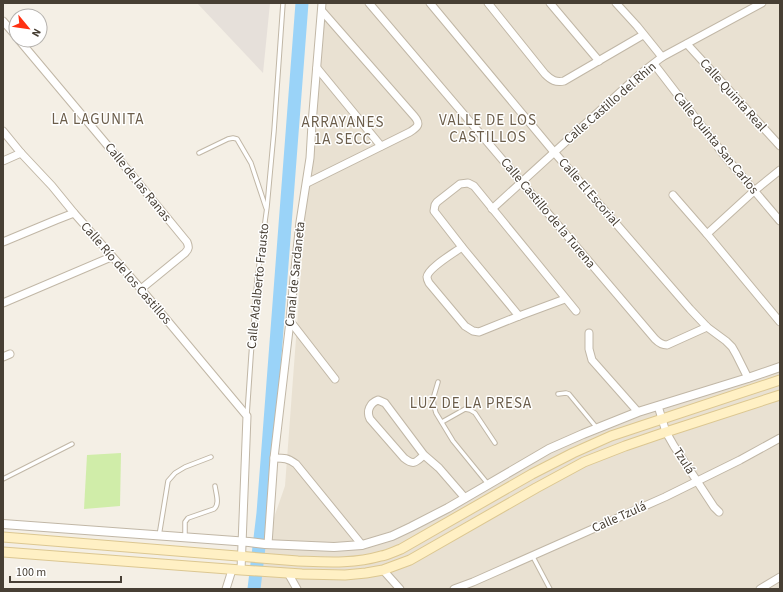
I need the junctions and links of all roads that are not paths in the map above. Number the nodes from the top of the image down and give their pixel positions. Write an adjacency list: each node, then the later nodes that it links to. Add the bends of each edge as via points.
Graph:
1 (283, 3): 29 (lane, Calle Adalberto Frausto)
2 (369, 3): 24 (street, Calle Castillo de la Turena)
3 (430, 3): 19 (street, Calle El Escorial)
4 (488, 3): 13 (street, via 554,82 564,81)
5 (550, 3): 13 (street)
6 (616, 3): 9 (street)
7 (762, 3): 10 (street, Calle Castillo del Rhin)
8 (322, 7): 15 (street, Canal de Sardaneta); 17 (street, via 418,120 417,128)
9 (643, 35): 12 (street); 13 (street)
10 (687, 44): 12 (street, Calle Castillo del Rhin); 18 (street, Calle Quinta Real)
11 (26, 48): 36 (street, Calle de las Ranas, via 187,242 188,250)
12 (662, 57): 14 (street, Calle Castillo del Rhin)
13 (599, 61)
14 (654, 64): 19 (street, Calle Castillo del Rhin); 26 (street, Calle Quinta San Carlos)
15 (317, 68): 17 (street); 25 (street, Canal de Sardaneta)
16 (3, 131): 20 (street, Calle Río de los Castillos)
17 (381, 146): 25 (street)
18 (780, 146)
19 (554, 152): 24 (street, Calle Castillo del Rhin); 43 (street, Calle El Escorial)
20 (21, 153): 22 (street); 30 (street, Calle Río de los Castillos)
21 (199, 153): 29 (lane, via 228,139 237,139 251,163)
22 (3, 161)
23 (780, 170): 26 (street)
24 (521, 182): 28 (street, Calle Castillo del Rhin); 43 (street, Calle Castillo de la Turena, via 655,340 667,345)
25 (307, 183): 41 (street, Canal de Sardaneta, via 300,222)
26 (754, 191): 31 (street, Calle Quinta San Carlos); 32 (street)
27 (673, 195): 32 (street)
28 (492, 209): 34 (street, via 474,186 468,183 457,186 437,202 435,214); 37 (street)
29 (266, 211): 56 (lane, Calle Adalberto Frausto, via 257,280)
30 (74, 214): 33 (street); 35 (street, Calle Río de los Castillos)
31 (780, 221)
32 (707, 234): 42 (street)
33 (3, 242)
34 (462, 247): 40 (street); 40 (street, via 431,269 427,276 429,283 462,322 473,331 479,332)
35 (111, 257): 36 (street, Calle Río de los Castillos); 38 (street)
36 (141, 290): 56 (street, Calle Río de los Castillos)
37 (565, 299): 39 (street); 40 (street)
38 (3, 303)
39 (576, 311)
40 (519, 316)
41 (290, 321): 49 (street); 66 (street, Canal de Sardaneta)
42 (780, 322)
43 (707, 327): 48 (street, Calle El Escorial, via 732,347)
44 (589, 333): 55 (street, via 592,360)
45 (10, 354): 46 (street)
46 (3, 357)
47 (780, 367): 48 (street)
48 (748, 378): 54 (street)
49 (335, 379)
50 (780, 380): 57 (main road)
51 (438, 382): 58 (lane, via 433,399 436,413)
52 (558, 394): 59 (lane, via 569,394)
53 (780, 396): 60 (main road)
54 (658, 406): 55 (street); 57 (street, Tzulá)
55 (638, 412): 59 (street)
56 (247, 416): 78 (street, Calle Adalberto Frausto)
57 (663, 419): 60 (street, Tzulá); 67 (main road, via 655,429 601,450); 83 (main road, via 610,436 572,453 401,549 382,556 340,562)
58 (442, 422): 62 (lane, via 465,409 470,410 475,413); 70 (lane, via 453,441)
59 (597, 428): 70 (street, via 549,449)
60 (666, 432): 67 (main road); 69 (street, Tzulá)
61 (780, 438): 69 (street, Calle Tzulá)
62 (495, 443)
63 (72, 444): 68 (lane)
64 (424, 455): 64 (street, via 384,403 378,400 370,405 370,419 404,458 414,463); 72 (street)
65 (211, 457): 75 (lane, via 185,467 168,481)
66 (274, 458): 79 (street, Canal de Sardaneta); 80 (street, via 284,458 296,464)
67 (584, 462): 85 (main road, via 420,555)
68 (3, 479)
69 (697, 482): 73 (street, Tzulá); 82 (street, Calle Tzulá)
70 (488, 484): 72 (street)
71 (215, 486): 77 (lane, via 216,508 188,518 185,522)
72 (465, 498): 80 (street, via 392,536)
73 (719, 512)
74 (3, 524): 75 (street)
75 (159, 536): 77 (street)
76 (3, 537): 83 (main road)
77 (185, 538): 78 (street)
78 (245, 542): 79 (street); 83 (street, Calle Adalberto Frausto)
79 (267, 544): 80 (street, via 334,547)
80 (362, 545)
81 (3, 552): 84 (main road)
82 (532, 556): 92 (street, Calle Tzulá); 93 (lane)
83 (244, 557): 84 (street, Calle Adalberto Frausto)
84 (240, 570): 86 (main road); 89 (street, Calle Adalberto Frausto)
85 (383, 570): 86 (main road, via 345,575); 91 (street)
86 (288, 573): 90 (street)
87 (780, 577): 88 (street)
88 (766, 588)
89 (226, 589)
90 (297, 589)
91 (400, 589)
92 (454, 589)
93 (550, 589)

